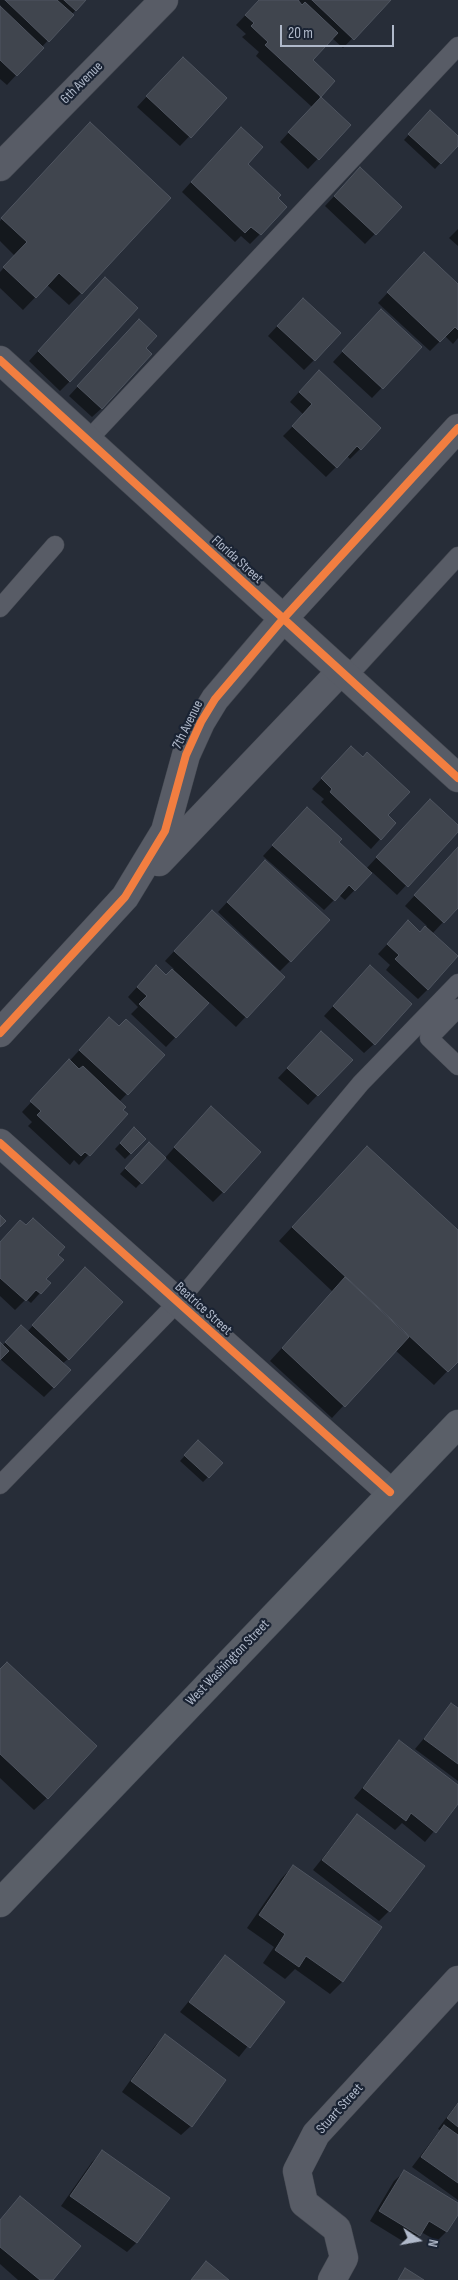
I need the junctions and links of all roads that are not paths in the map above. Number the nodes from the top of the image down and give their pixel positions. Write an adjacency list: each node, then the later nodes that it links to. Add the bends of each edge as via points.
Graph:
1 (164, 0): 3 (street, 6th Avenue)
2 (458, 46): 6 (lane)
3 (0, 166)
4 (0, 360): 6 (street, Florida Street)
5 (458, 428): 10 (street, 7th Avenue)
6 (88, 440): 10 (street, Florida Street)
7 (55, 545): 9 (lane)
8 (458, 556): 11 (lane)
9 (0, 608)
10 (283, 618): 11 (street, Florida Street); 13 (street, 7th Avenue, via 215,699 201,722 186,755 165,832)
11 (344, 674): 12 (street, Florida Street); 13 (street, 7th Avenue)
12 (458, 778)
13 (125, 897): 16 (street, 7th Avenue)
14 (458, 983): 19 (lane, via 361,1082)
15 (458, 1008): 17 (lane, via 429,1038)
16 (0, 1033)
17 (458, 1066)
18 (0, 1143): 19 (street, Beatrice Street)
19 (177, 1304): 21 (lane); 22 (street, Beatrice Street)
20 (458, 1424): 22 (main road, West Washington Street)
21 (0, 1485)
22 (390, 1492): 23 (main road, West Washington Street)
23 (0, 1903)
24 (458, 1980): 25 (street, Stuart Street, via 316,2134 297,2171 304,2202 337,2229 344,2258)
25 (332, 2280)

